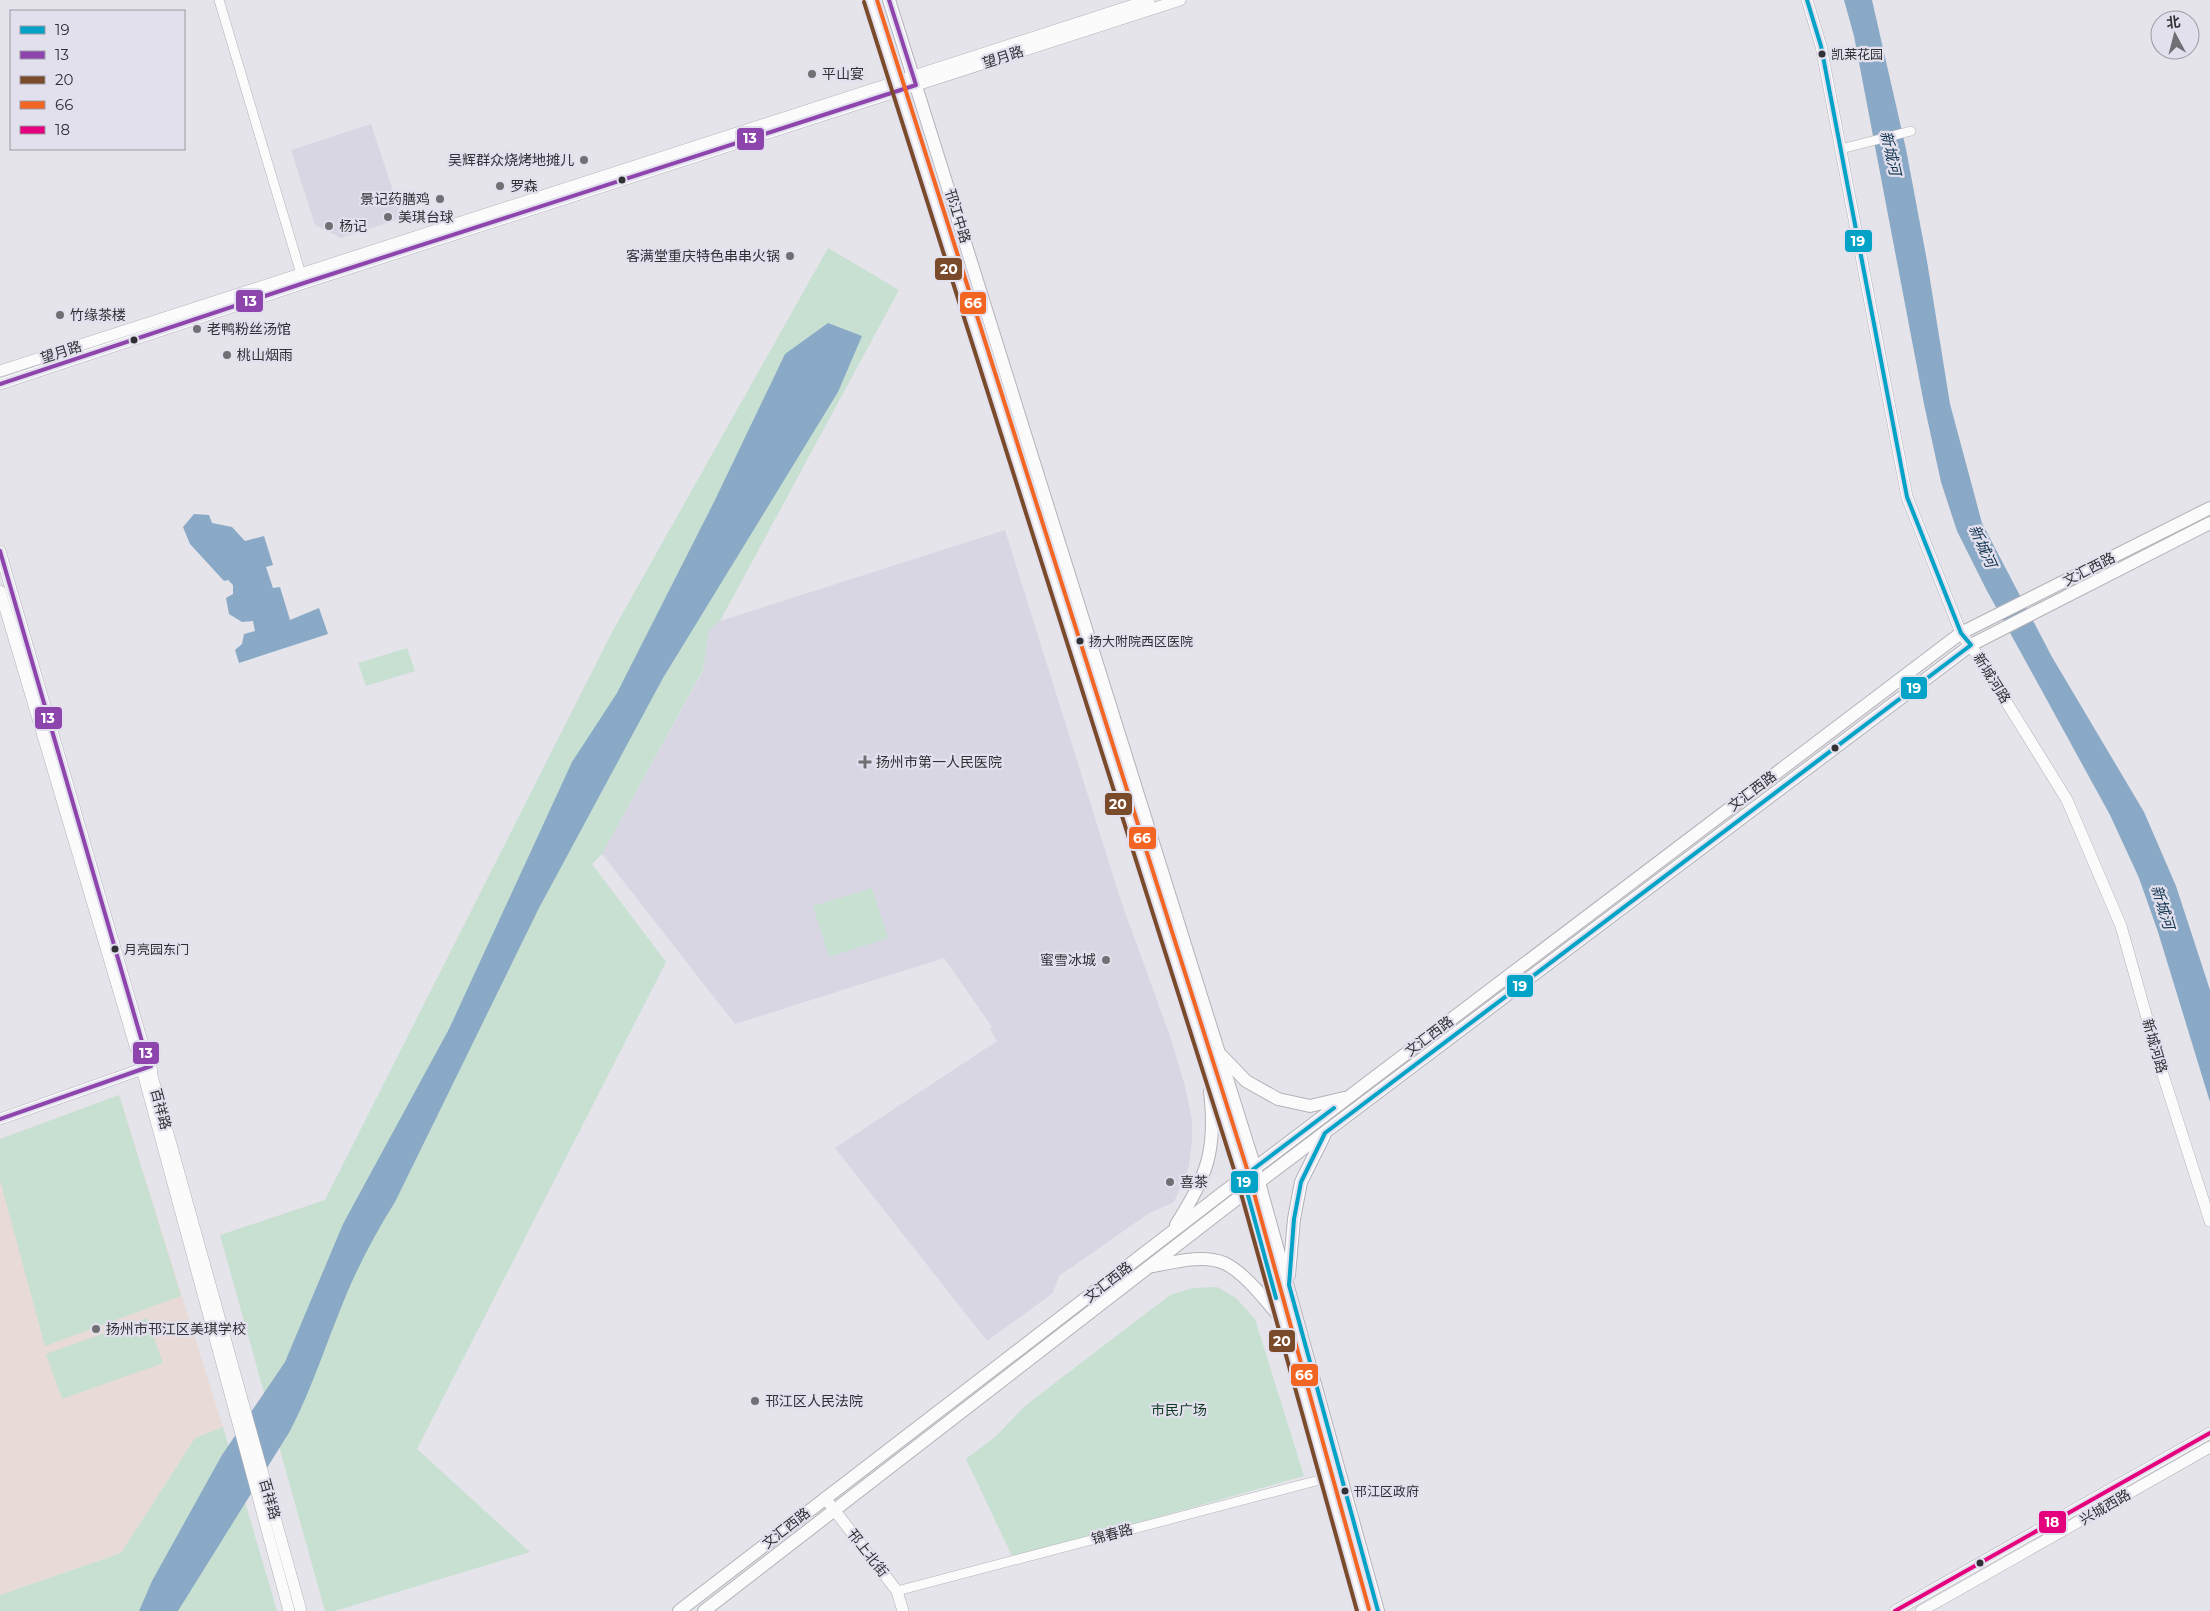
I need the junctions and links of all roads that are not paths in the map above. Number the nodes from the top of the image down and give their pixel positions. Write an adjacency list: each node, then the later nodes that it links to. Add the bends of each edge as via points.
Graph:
1 (219, 0): 11 (street)
2 (870, 0): 8 (main road, 邗江中路)
3 (889, 0): 7 (main road, 邗江中路)
4 (1149, 0): 7 (street, 望月路)
5 (1180, 0): 7 (street, 望月路)
6 (1807, 0): 10 (street, 新城河路, via 1822,46)
7 (915, 80): 8 (street, 望月路); 20 (main road, 邗江中路)
8 (897, 86): 11 (street, 望月路); 13 (street, 望月路); 21 (main road, 邗江中路)
9 (1911, 131): 10 (street)
10 (1841, 149): 18 (street, 新城河路, via 1907,497)
11 (302, 274): 12 (street, 望月路)
12 (0, 372)
13 (0, 384)
14 (2210, 508): 18 (main road, 文汇西路)
15 (2210, 524): 19 (main road, 文汇西路)
16 (0, 551): 22 (street, 百祥路)
17 (0, 591): 22 (street, 百祥路)
18 (1961, 633): 19 (street, 新城河路); 23 (main road, 文汇西路)
19 (1971, 645): 25 (main road, 文汇西路); 30 (street, 新城河路, via 2067,800 2121,926 2163,1076)
20 (1219, 1052): 23 (main road, via 1246,1081 1278,1099 1310,1106); 26 (main road, 邗江中路)
21 (1206, 1062): 27 (main road, 邗江中路); 31 (main road, via 1214,1123 1210,1158 1196,1193)
22 (146, 1067): 24 (street); 41 (street, 百祥路); 42 (street, 百祥路)
23 (1348, 1097): 26 (main road, 文汇西路)
24 (0, 1119)
25 (1325, 1132): 28 (main road, 文汇西路); 33 (main road, via 1301,1182)
26 (1255, 1168): 27 (main road, 文汇西路); 28 (main road, 邗江中路)
27 (1243, 1178): 29 (main road, 邗江中路); 31 (main road, 文汇西路)
28 (1259, 1183): 29 (main road, 文汇西路); 33 (main road, 邗江中路)
29 (1248, 1191): 32 (main road, 文汇西路); 34 (main road, 邗江中路)
30 (2210, 1221)
31 (1171, 1233): 38 (main road, 文汇西路)
32 (1151, 1266): 34 (main road, via 1195,1259 1223,1263 1250,1283); 39 (main road, 文汇西路)
33 (1288, 1284): 47 (main road, 邗江中路)
34 (1283, 1321): 37 (main road, 邗江中路)
35 (2210, 1433): 48 (street, 兴城西路)
36 (2209, 1448): 49 (street, 兴城西路)
37 (1327, 1478): 40 (street, 锦春路); 46 (main road, 邗江中路)
38 (825, 1498): 39 (street, 邗上北街); 43 (main road, 文汇西路)
39 (836, 1511): 40 (street, 邗上北街); 44 (main road, 文汇西路)
40 (897, 1591): 45 (street, 邗上北街)
41 (289, 1611)
42 (301, 1611)
43 (679, 1611)
44 (704, 1611)
45 (903, 1611)
46 (1363, 1611)
47 (1378, 1611)
48 (1895, 1611)
49 (1921, 1611)

